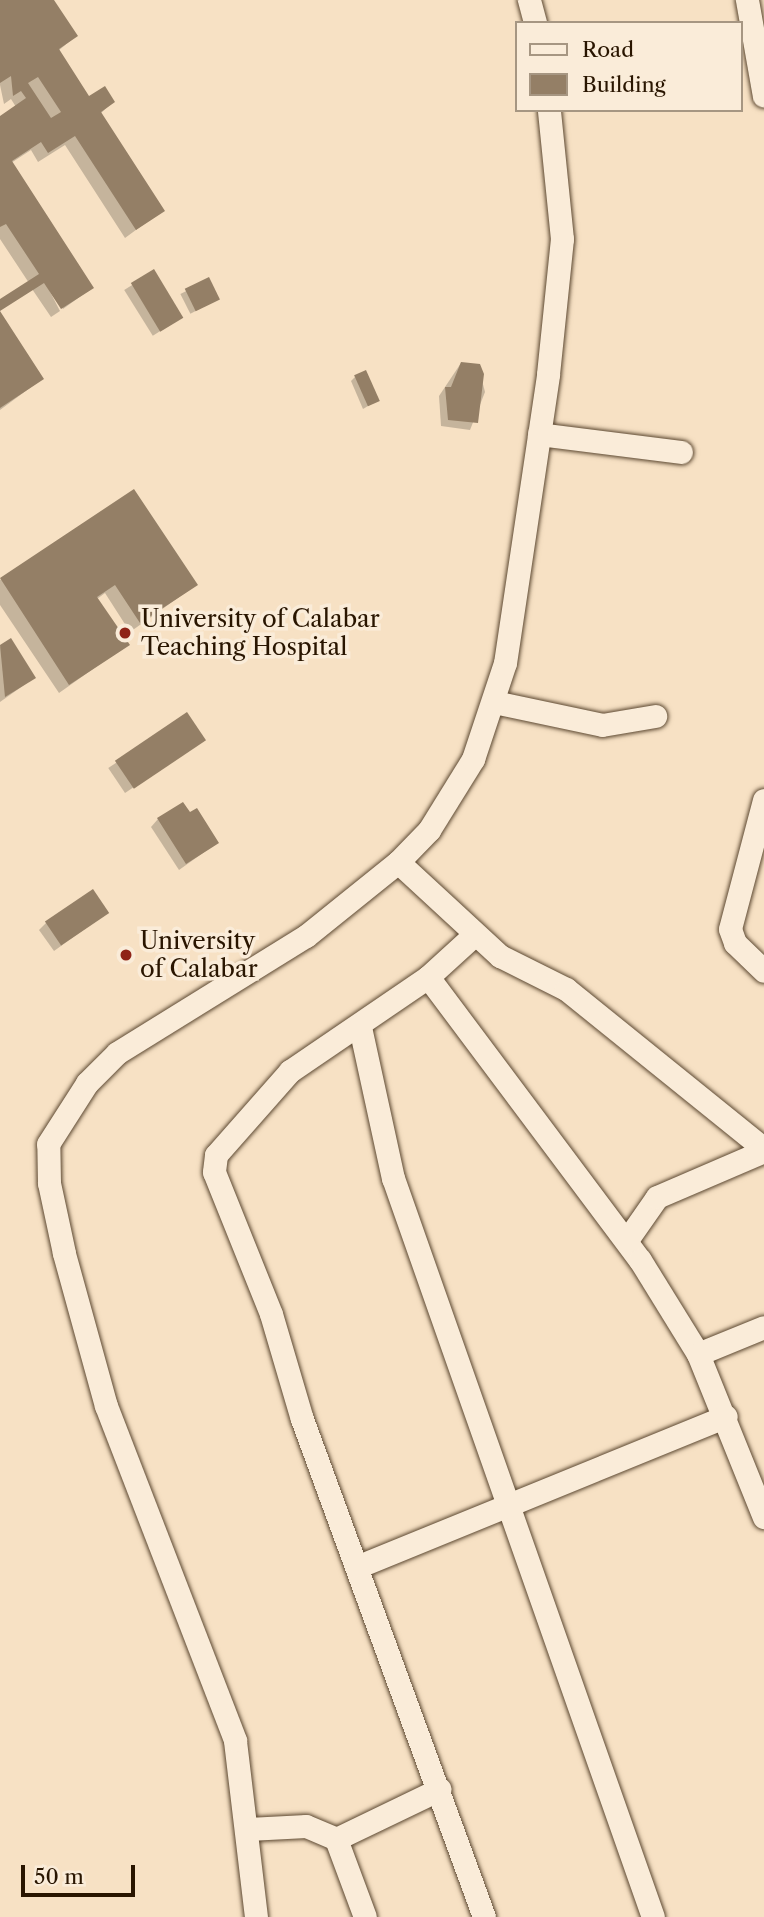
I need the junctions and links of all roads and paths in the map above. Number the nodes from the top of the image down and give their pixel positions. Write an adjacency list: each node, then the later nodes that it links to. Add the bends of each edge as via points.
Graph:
1 (529, 0): 3 (street)
2 (747, 0): 4 (street)
3 (534, 21)
4 (758, 21): 5 (street)
5 (764, 96)
6 (550, 112): 7 (street, via 562,239)
7 (539, 435): 8 (street); 9 (street)
8 (681, 452)
9 (494, 702): 10 (street, via 602,725); 13 (street, via 452,795)
10 (656, 716)
11 (764, 800): 12 (street)
12 (760, 834): 15 (street, via 730,929 735,943)
13 (398, 862): 14 (street); 27 (street, via 306,936 117,1052 87,1083 48,1144 49,1183 106,1406 223,1700)
14 (474, 934): 16 (street); 18 (street, via 585,1002)
15 (764, 971)
16 (428, 977): 17 (street); 19 (street, via 603,1218)
17 (359, 1027): 23 (street, via 393,1178); 25 (street, via 290,1070 216,1156 214,1172)
18 (764, 1150): 19 (street, via 657,1197)
19 (627, 1240): 21 (street)
20 (764, 1327): 21 (street)
21 (698, 1354): 22 (street)
22 (726, 1416): 23 (street); 24 (street)
23 (508, 1509): 25 (street); 32 (street)
24 (764, 1517)
25 (359, 1566): 26 (street)
26 (440, 1789): 28 (street); 31 (street)
27 (248, 1829): 28 (street, via 306,1826); 29 (street)
28 (336, 1839): 30 (street)
29 (256, 1917)
30 (365, 1917)
31 (484, 1917)
32 (653, 1917)

